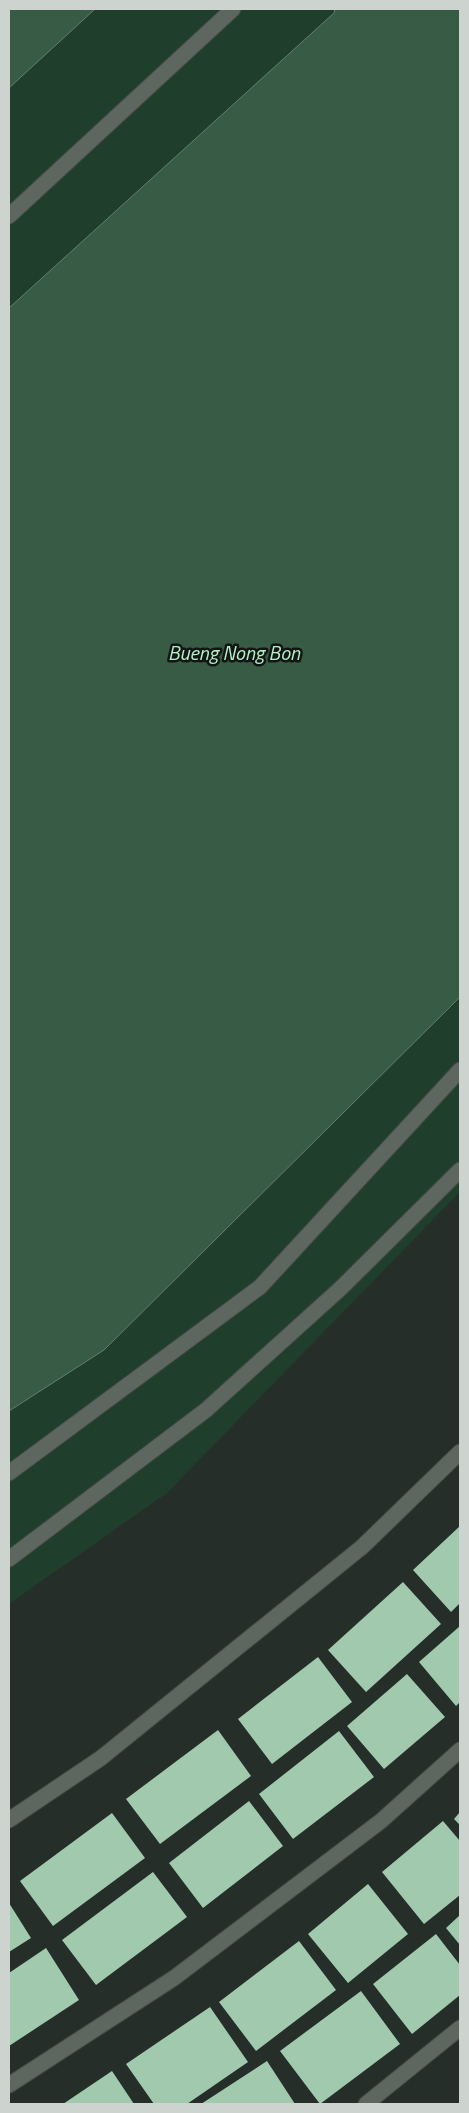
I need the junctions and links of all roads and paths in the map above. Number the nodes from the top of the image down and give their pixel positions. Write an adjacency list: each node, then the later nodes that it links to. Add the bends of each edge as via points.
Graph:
1 (233, 9): 2 (street)
2 (9, 216)
3 (460, 1070): 6 (street, via 260,1287)
4 (460, 1170): 7 (street, via 341,1288 206,1410)
5 (460, 1452): 9 (street, via 355,1553 101,1758)
6 (9, 1473)
7 (9, 1559)
8 (460, 1750): 11 (street, via 381,1821 174,1978)
9 (9, 1820)
10 (460, 2028): 12 (street)
11 (9, 2085)
12 (366, 2104)

